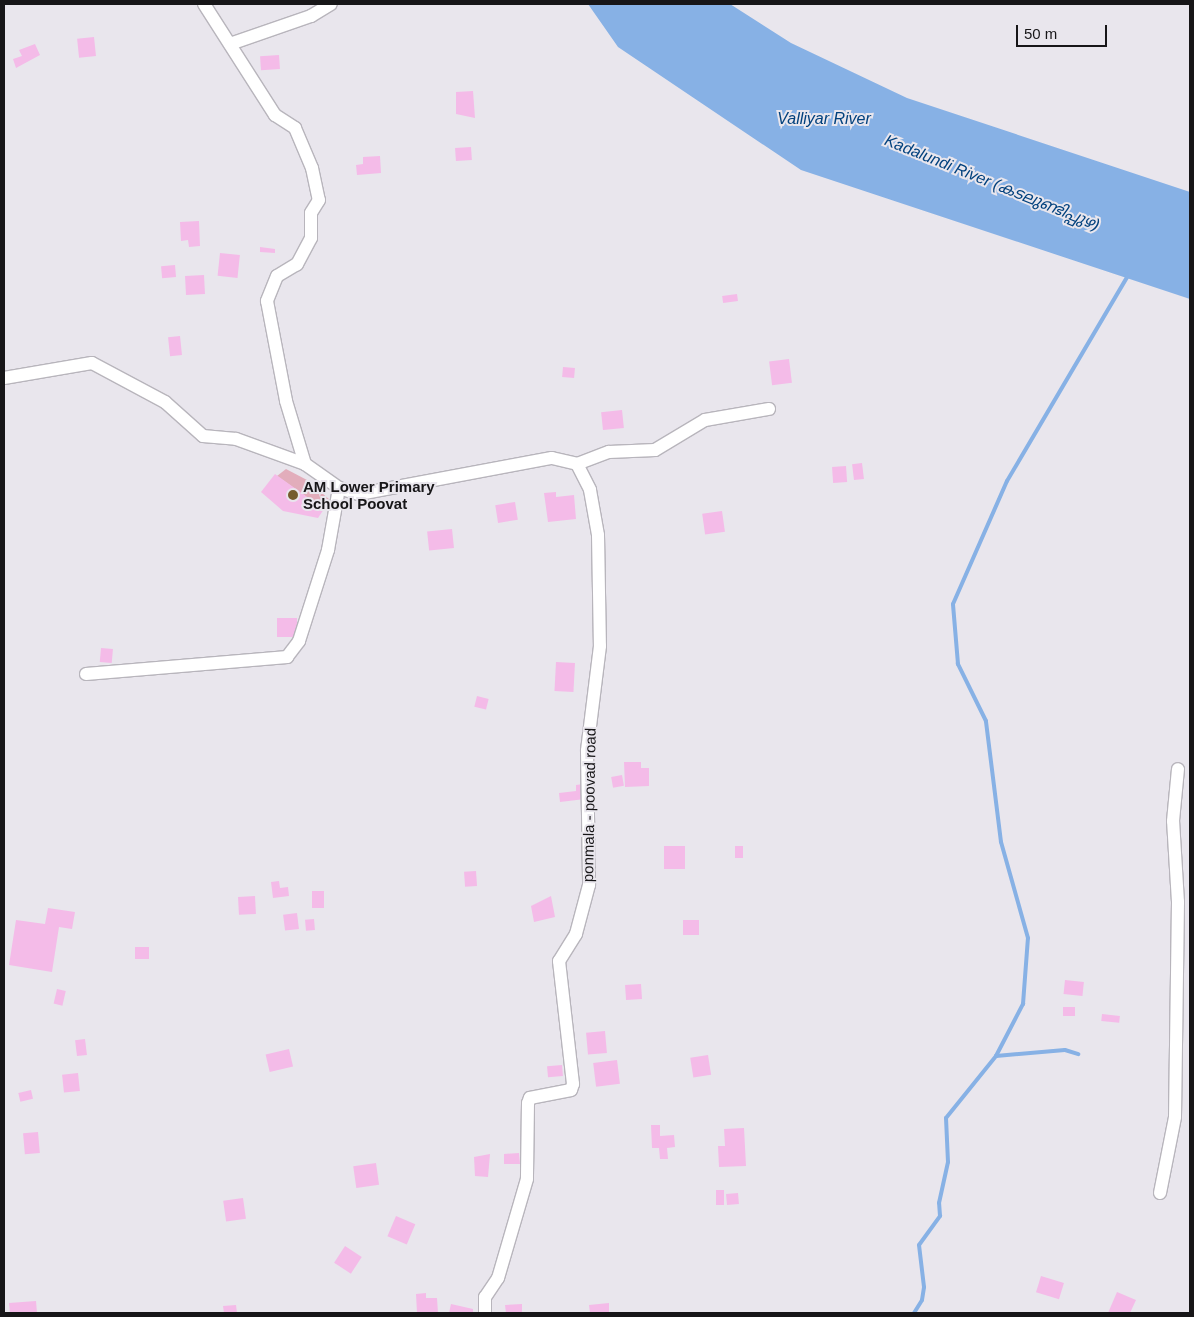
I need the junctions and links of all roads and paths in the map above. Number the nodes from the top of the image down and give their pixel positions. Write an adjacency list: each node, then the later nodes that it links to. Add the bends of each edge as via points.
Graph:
1 (204, 4): 3 (street)
2 (331, 4): 3 (street, via 312,16)
3 (230, 44): 6 (street, via 275,116 295,128 303,142 319,200 311,213 311,238 296,264 277,276 267,301 286,401)
4 (4, 378): 6 (street, via 92,363 165,402 203,436 236,440)
5 (770, 409): 7 (street, via 705,420 655,450 609,452)
6 (305, 464): 8 (street)
7 (577, 464): 8 (street, via 552,458 369,492); 13 (street, ponmala - poovad road, via 590,490 598,535 600,646 587,751 590,885 576,934 559,961 574,1084 571,1090 530,1098 528,1103 527,1179 498,1278 485,1297)
8 (339, 488): 9 (street, via 328,550 299,641 287,656)
9 (86, 674)
10 (1178, 769): 11 (street, via 1173,821)
11 (1184, 902): 12 (street, via 1175,1117)
12 (1160, 1192)
13 (485, 1313)

